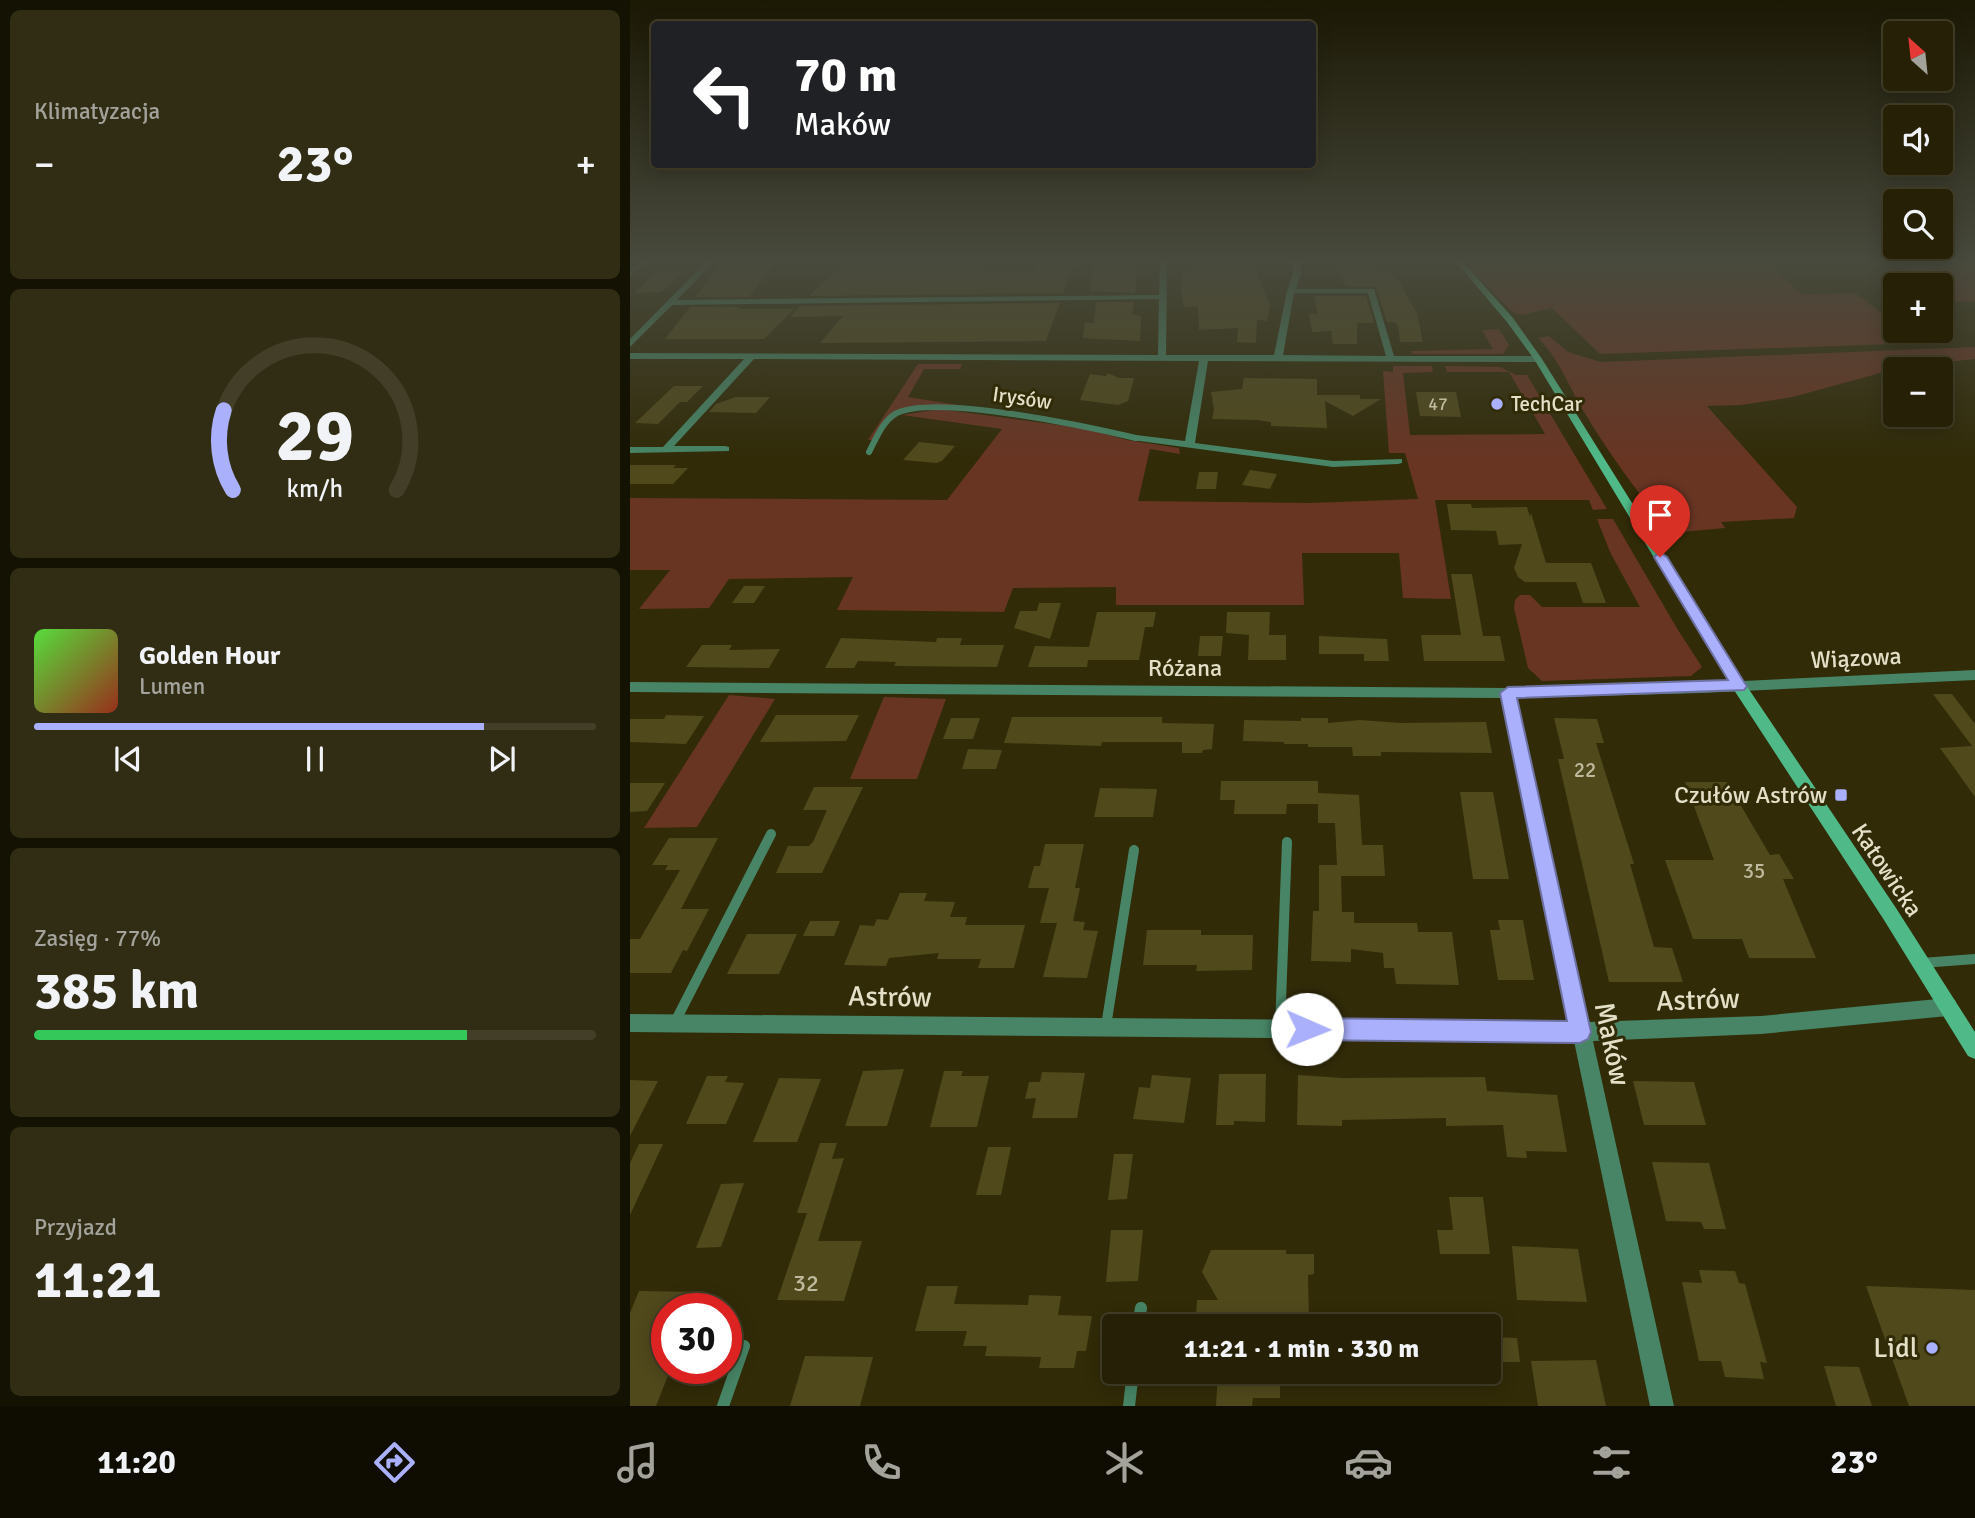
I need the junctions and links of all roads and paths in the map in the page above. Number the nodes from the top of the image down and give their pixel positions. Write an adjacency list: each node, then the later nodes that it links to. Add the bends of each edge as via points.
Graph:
1 (645, 328): 6 (street)
2 (1162, 328): 9 (street)
3 (1284, 328): 11 (street)
4 (1383, 328): 12 (street)
5 (1515, 328): 13 (main road, Katowicka)
6 (630, 344)
7 (630, 356): 8 (street)
8 (751, 357): 9 (street); 16 (street)
9 (1161, 358): 10 (street)
10 (1205, 358): 11 (street); 15 (street)
11 (1278, 359): 12 (street)
12 (1391, 359): 13 (street)
13 (1538, 359): 22 (main road, Katowicka)
14 (1136, 438): 15 (street, Irysów); 19 (lane, Irysów, via 1090,427 933,407 898,413)
15 (1189, 446): 20 (street, Irysów, via 1333,464)
16 (666, 449): 17 (street); 18 (street)
17 (725, 449)
18 (630, 450)
19 (869, 452)
20 (1398, 461)
21 (1975, 675): 22 (street, Wiązowa)
22 (1739, 686): 24 (street, Różana); 29 (main road, Katowicka)
23 (630, 687): 24 (street, Różana)
24 (1508, 693): 35 (street, Maków)
25 (771, 834): 32 (lane)
26 (1287, 842): 34 (lane)
27 (1135, 850): 33 (lane)
28 (1975, 959): 29 (lane)
29 (1920, 963): 30 (main road, Katowicka)
30 (1948, 1007): 35 (street, Astrów, via 1761,1026); 36 (main road, Katowicka)
31 (630, 1023): 32 (street, Astrów)
32 (674, 1023): 33 (street, Astrów)
33 (1106, 1027): 34 (street, Astrów)
34 (1280, 1029): 35 (street, Astrów)
35 (1580, 1032): 43 (street, Maków)
36 (1975, 1049)
37 (1141, 1308): 38 (lane)
38 (1140, 1314)
39 (744, 1346): 41 (lane)
40 (1132, 1384): 42 (lane)
41 (723, 1406)
42 (1129, 1406)
43 (1662, 1406)

